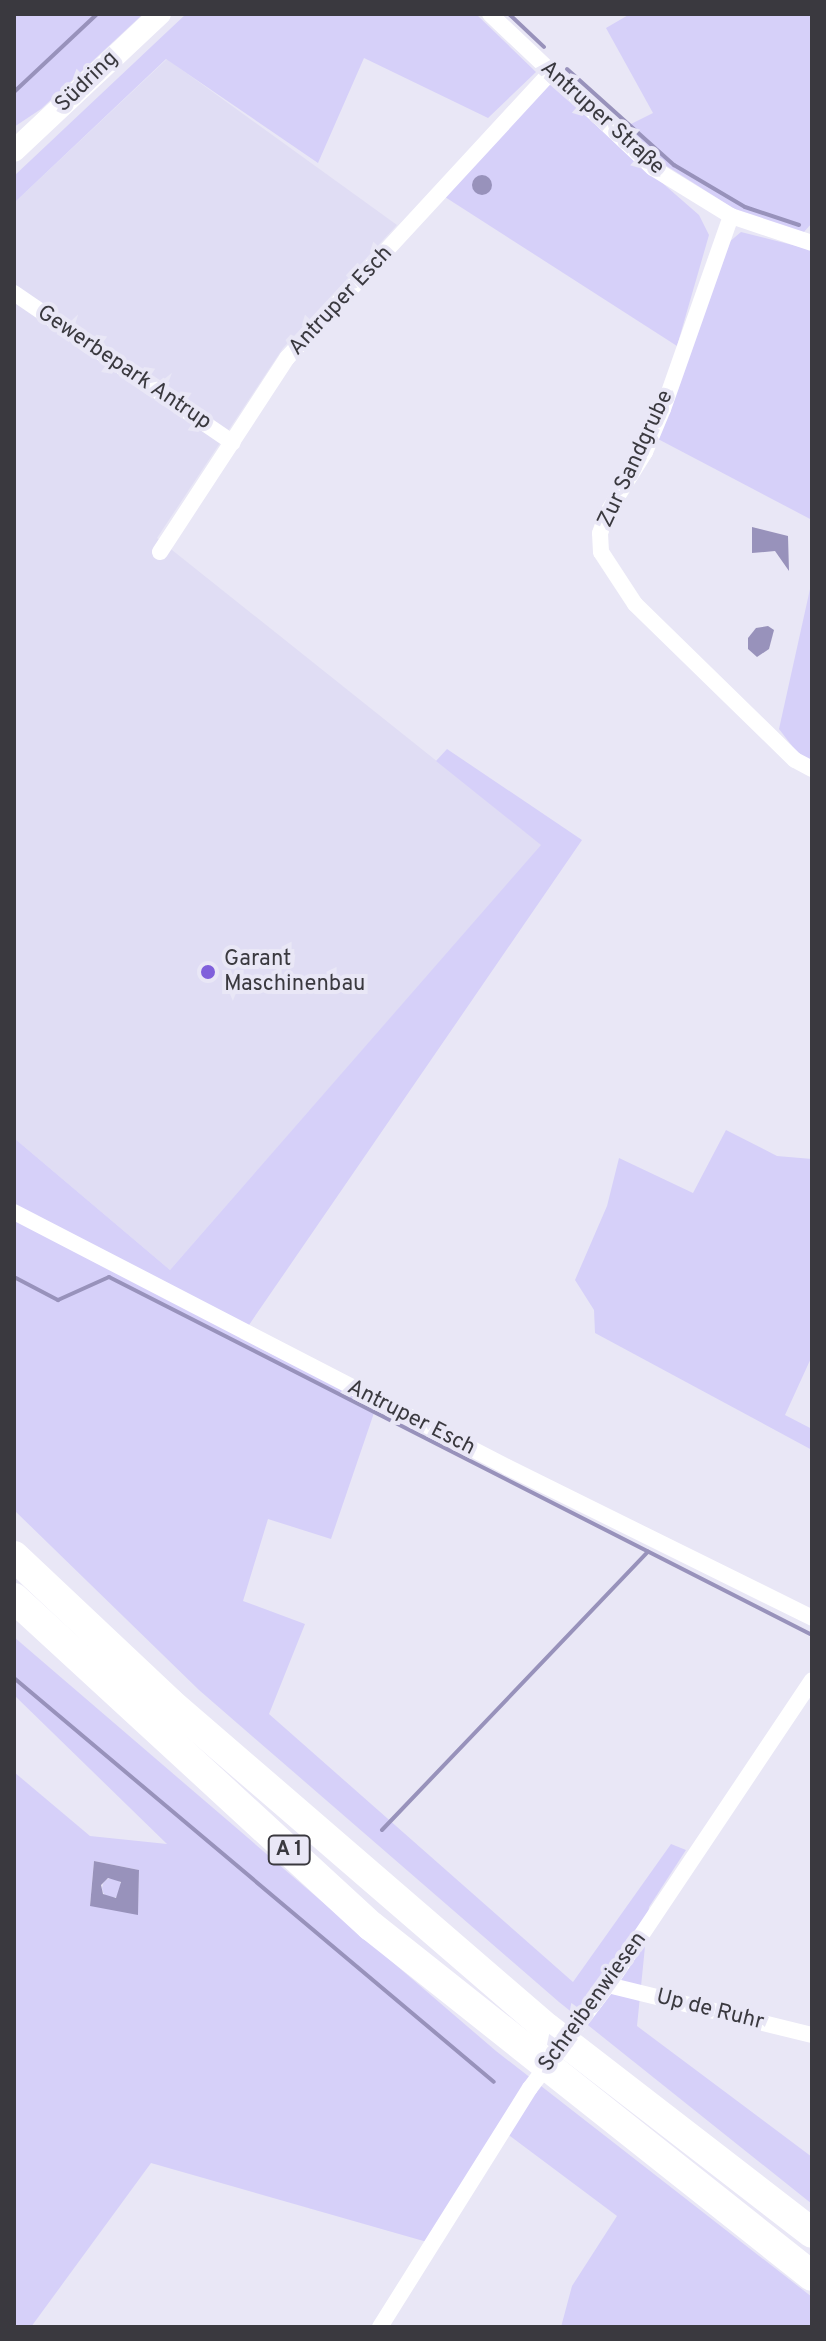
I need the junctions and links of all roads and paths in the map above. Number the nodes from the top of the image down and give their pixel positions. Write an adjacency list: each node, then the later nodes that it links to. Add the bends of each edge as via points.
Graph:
1 (160, 14): 4 (main road, Südring)
2 (490, 14): 3 (street, Antruper Straße)
3 (551, 72): 5 (street, Antruper Straße, via 653,168); 8 (street, Antruper Esch, via 287,358)
4 (14, 151)
5 (731, 216): 6 (street, Antruper Straße); 10 (street, Zur Sandgrube, via 663,409 607,513 601,552 635,604 795,760)
6 (812, 243)
7 (14, 293): 8 (street, Gewerbepark Antrup)
8 (233, 443): 9 (street, Antruper Esch)
9 (160, 552)
10 (812, 769)
11 (14, 1212): 14 (street, Antruper Esch)
12 (14, 1556): 18 (highway, A 1, via 170,1703 547,2028)
13 (14, 1598): 19 (highway, A 1, via 371,1926)
14 (812, 1618)
15 (812, 1680): 16 (street, Schreibenwiesen)
16 (608, 1985): 17 (street, Up de Ruhr); 20 (street, Schreibenwiesen, via 521,2101)
17 (812, 2035)
18 (812, 2233)
19 (812, 2276)
20 (380, 2327)

